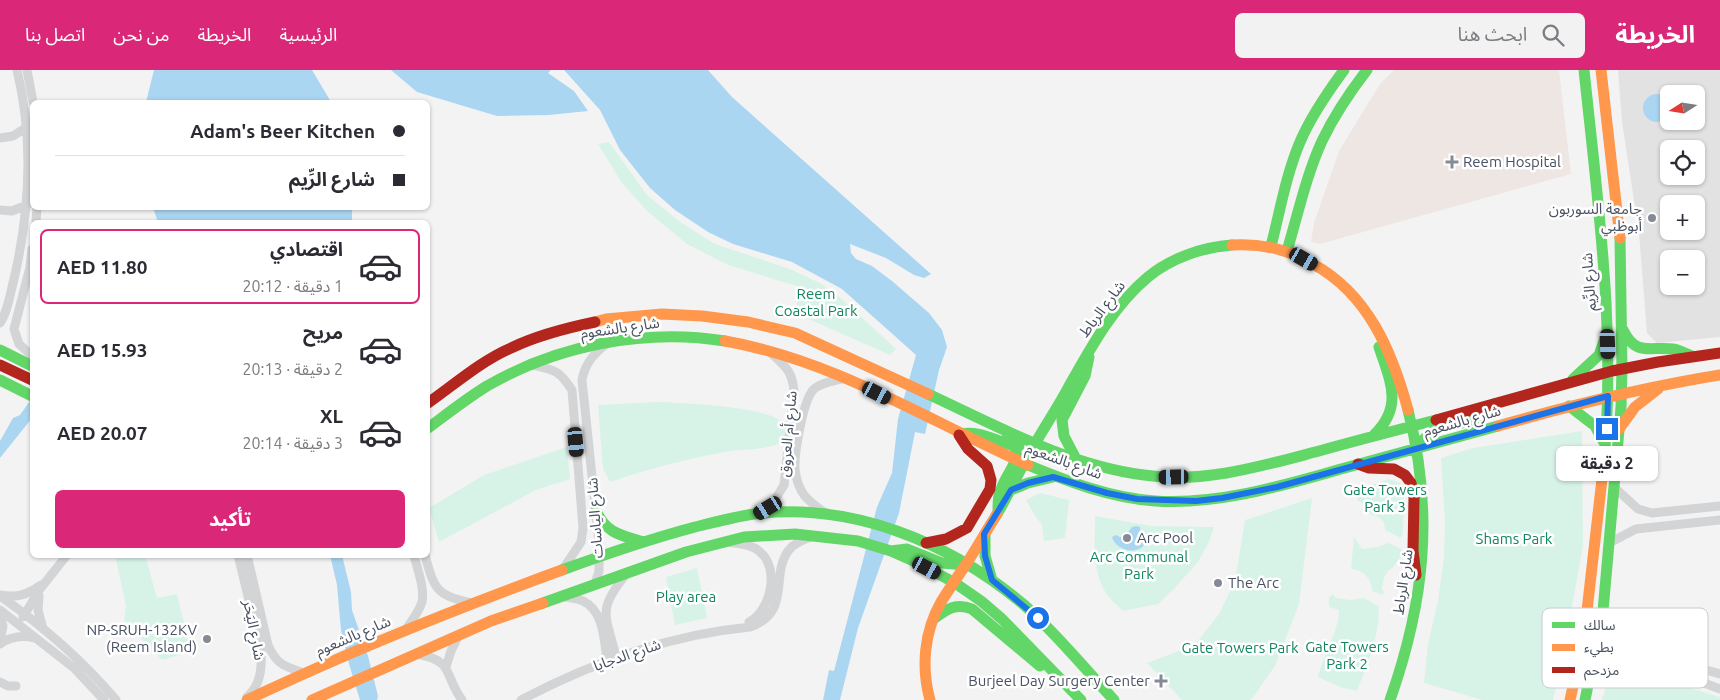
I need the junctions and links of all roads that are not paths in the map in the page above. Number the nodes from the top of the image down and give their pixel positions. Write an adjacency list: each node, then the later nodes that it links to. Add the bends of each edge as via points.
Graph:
1 (17, 70): 8 (street)
2 (27, 70): 7 (street)
3 (1344, 70): 16 (main road, via 1318,106 1300,143)
4 (1367, 70): 17 (main road, via 1349,93 1322,141 1302,197)
5 (1584, 70): 22 (main road, شارع الرِّيم)
6 (1601, 70): 21 (main road, شارع الرِّيم, via 1617,206)
7 (33, 100)
8 (27, 127): 9 (street); 11 (street)
9 (14, 136): 10 (street); 11 (street)
10 (0, 138)
11 (28, 146): 12 (street)
12 (27, 205): 14 (street); 15 (street)
13 (0, 210): 14 (street)
14 (12, 211): 15 (street)
15 (24, 228): 20 (street)
16 (1271, 246): 17 (main road, شارع الرباط); 26 (main road, شارع الرباط, via 1210,249 1170,263 1145,280 1122,303)
17 (1288, 251): 19 (main road, شارع الرباط, via 1330,274)
18 (30, 258): 29 (street, via 14,330)
19 (1370, 316): 47 (main road, شارع الرباط, via 1394,366); 52 (main road, via 1393,400 1387,422)
20 (0, 323)
21 (1622, 329): 28 (main road, via 1627,339 1641,350 1677,350); 33 (main road, شارع الرِّيم)
22 (1608, 332): 34 (main road, شارع الرِّيم); 39 (main road, via 1599,356)
23 (609, 342): 25 (main road, شارع بالشعوم, via 663,336 732,342); 32 (main road, شارع بالشعوم, via 589,345); 66 (street, شارع الياسات, via 592,356 585,366 582,380)
24 (0, 350): 30 (main road)
25 (769, 351): 36 (main road, شارع بالشعوم); 62 (street, شارع أم العروق, via 793,377)
26 (1090, 351): 53 (main road, شارع الرباط); 57 (main road, via 1085,376 1062,420 1066,442)
27 (1720, 353): 28 (main road, شارع بالشعوم)
28 (1692, 356): 33 (main road, شارع بالشعوم)
29 (30, 360)
30 (30, 362)
31 (0, 365): 37 (main road)
32 (532, 366): 48 (main road, شارع بالشعوم, via 495,382); 89 (street, شارع الياسات, via 552,370 563,377 572,390 582,528 581,542)
33 (1622, 369): 34 (main road, شارع بالشعوم); 41 (main road, شارع الرِّيم)
34 (1608, 372): 39 (main road, شارع بالشعوم); 43 (main road, شارع الرِّيم)
35 (1720, 375): 40 (main road, شارع بالشعوم)
36 (846, 378): 51 (main road, شارع بالشعوم); 61 (street, شارع أم العروق, via 817,387 809,396 795,467)
37 (30, 379)
38 (0, 380): 42 (main road)
39 (1566, 384): 45 (main road, شارع بالشعوم)
40 (1665, 384): 41 (main road, شارع بالشعوم); 50 (main road, via 1638,402)
41 (1621, 394): 43 (main road, شارع بالشعوم); 50 (main road, شارع الرِّيم)
42 (30, 395)
43 (1608, 396): 46 (main road, شارع بالشعوم); 55 (main road, شارع الرِّيم)
44 (430, 402): 49 (main road, شارع بالشعوم, via 485,362 547,333 606,319 662,314 748,322 795,334)
45 (1494, 404): 47 (main road, شارع بالشعوم); 56 (main road, via 1483,417 1442,427 1428,434 1419,442)
46 (1569, 406): 55 (main road, via 1595,426); 56 (main road, شارع بالشعوم)
47 (1412, 426): 52 (main road, شارع بالشعوم); 56 (main road, شارع الرباط)
48 (430, 427)
49 (1002, 427): 53 (main road, شارع بالشعوم); 54 (main road)
50 (1618, 431): 63 (main road, شارع الرِّيم)
51 (959, 435): 54 (main road, via 979,433); 58 (main road, شارع بالشعوم); 77 (main road, via 968,449 987,466 990,489 966,528 946,539)
52 (1370, 437): 57 (main road, شارع بالشعوم, via 1217,476 1136,475)
53 (1036, 443): 54 (main road); 57 (main road, شارع بالشعوم); 58 (main road, شارع الرباط)
54 (1016, 446): 58 (main road)
55 (1606, 447): 99 (main road, شارع الرِّيم)
56 (1417, 449): 59 (main road, شارع بالشعوم); 95 (main road, شارع الرباط, via 1424,506)
57 (1076, 458)
58 (1020, 462): 60 (main road, شارع بالشعوم); 64 (main road, شارع الرباط); 68 (main road, via 998,497)
59 (1358, 464): 60 (main road, شارع بالشعوم, via 1277,487 1196,501 1137,499); 95 (main road, via 1373,469 1395,469 1410,481 1414,495 1415,567)
60 (1053, 477): 64 (main road)
61 (797, 481): 62 (street); 70 (street, شارع أم العروق, via 804,494)
62 (784, 482): 69 (street, شارع أم العروق, via 773,503)
63 (1614, 486): 67 (street, via 1642,511); 78 (main road, شارع الرِّيم)
64 (1011, 490): 68 (main road, شارع الرباط)
65 (1720, 506): 67 (street)
66 (596, 511): 75 (main road, via 605,528); 81 (street, شارع الياسات)
67 (1661, 512): 72 (street, via 1655,517)
68 (998, 513): 73 (main road, شارع الرباط)
69 (757, 514): 70 (main road, شارع بالشعوم); 75 (main road, شارع بالشعوم, via 729,518)
70 (828, 515): 77 (main road, شارع بالشعوم, via 894,530)
71 (1720, 520): 72 (street)
72 (1661, 526): 78 (street, via 1636,529)
73 (984, 534): 88 (main road, شارع الرباط); 91 (main road, via 985,556)
74 (816, 535): 76 (main road, via 771,534); 80 (main road, via 858,541); 106 (street, شارع الدجايا, via 796,543 788,551 770,614 758,624)
75 (643, 542): 81 (main road, شارع بالشعوم)
76 (724, 542): 90 (main road); 106 (street, شارع الدجايا, via 758,550 768,560 772,574 765,607 755,619)
77 (926, 542): 79 (main road, شارع بالشعوم)
78 (1609, 543): 100 (main road, شارع الرِّيم)
79 (941, 550): 87 (main road); 88 (main road, شارع بالشعوم)
80 (891, 551): 87 (main road, via 907,549); 92 (main road)
81 (599, 557): 89 (main road, شارع بالشعوم); 93 (street, شارع الياسات)
82 (64, 558): 94 (street)
83 (239, 558): 123 (street, شارع اليَحَر, via 262,664 260,679)
84 (248, 558): 115 (street, شارع اليَحَر, via 273,657 280,664)
85 (415, 558): 108 (street, via 422,596 418,611)
86 (426, 558): 98 (street, via 435,586 453,599)
87 (950, 564): 88 (main road); 92 (main road)
88 (966, 564): 91 (main road, شارع بالشعوم); 92 (main road, شارع الرباط)
89 (563, 569): 98 (main road, شارع بالشعوم)
90 (626, 573): 93 (main road); 113 (street, via 606,605)
91 (992, 580): 129 (main road, شارع بالشعوم, via 1038,618)
92 (951, 581): 104 (main road, شارع الرباط); 117 (main road, via 981,600)
93 (595, 584): 97 (main road)
94 (42, 585): 96 (street, via 25,595); 102 (street); 107 (street, via 37,604)
95 (1421, 585): 130 (main road, شارع الرباط, via 1405,655)
96 (0, 596): 102 (street)
97 (560, 596): 109 (main road); 113 (street, via 581,600 594,608)
98 (472, 604): 108 (main road, شارع بالشعوم)
99 (1587, 608)
100 (1603, 608)
101 (0, 610): 105 (street)
102 (21, 612): 105 (street); 107 (street)
103 (0, 616): 111 (street, via 3,626)
104 (934, 619): 117 (main road, via 956,605 975,609 1043,668); 127 (main road, شارع الرباط, via 924,664)
105 (15, 621): 110 (street)
106 (739, 628): 113 (street, شارع الدجايا, via 670,640)
107 (43, 630): 122 (street, via 93,673)
108 (406, 630): 115 (main road, شارع بالشعوم)
109 (459, 635): 112 (main road); 114 (street)
110 (41, 641): 111 (street, via 18,636); 121 (street, via 86,679)
111 (0, 643)
112 (416, 654): 114 (street, via 434,658); 124 (main road)
113 (612, 658): 126 (street, شارع الدجايا)
114 (446, 667): 125 (street)
115 (309, 671): 123 (main road, شارع بالشعوم)
116 (1718, 674): 120 (street)
117 (1058, 675): 128 (main road)
118 (0, 682): 119 (street)
119 (16, 686)
120 (1716, 688)
121 (104, 700)
122 (116, 700)
123 (245, 700)
124 (312, 700)
125 (462, 700)
126 (521, 700)
127 (930, 700)
128 (1081, 700)
129 (1114, 700)
130 (1390, 700)

